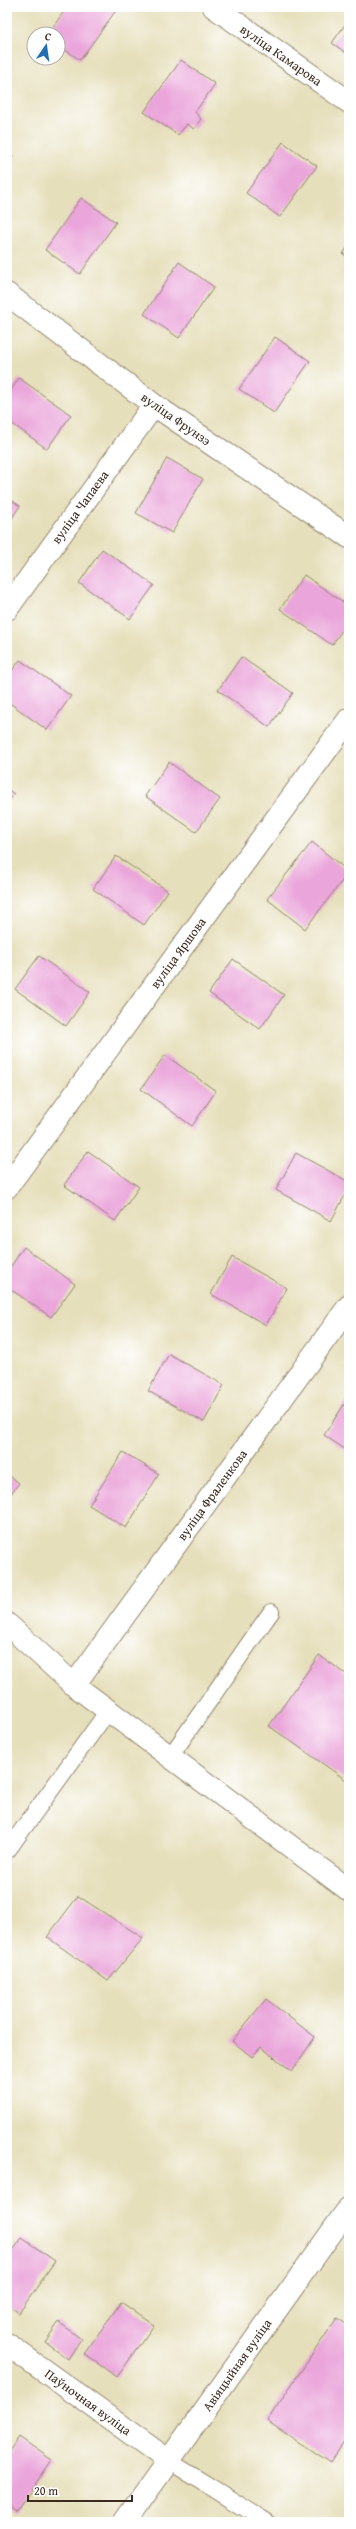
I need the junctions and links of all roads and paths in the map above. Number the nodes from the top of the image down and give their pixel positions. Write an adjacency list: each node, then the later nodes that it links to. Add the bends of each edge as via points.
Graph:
1 (214, 7): 2 (street, вуліца Камарова)
2 (349, 102)
3 (7, 294): 4 (street, вуліца Фрунзэ)
4 (154, 405): 5 (street, вуліца Фрунзэ); 6 (street, вуліца Чапаева)
5 (349, 537)
6 (7, 609)
7 (349, 719): 8 (street, вуліца Яршова)
8 (7, 1187)
9 (349, 1306): 12 (street, вуліца Фраленкова)
10 (271, 1612): 14 (lane)
11 (7, 1624): 12 (street)
12 (74, 1685): 13 (street)
13 (108, 1711): 14 (street); 15 (lane)
14 (170, 1757): 16 (street)
15 (7, 1851)
16 (349, 1890)
17 (349, 2208): 19 (street, Авіяцыйная вуліца)
18 (7, 2344): 19 (street, Паўночная вуліца)
19 (170, 2461): 20 (street, Авіяцыйная вуліца); 21 (lane)
20 (125, 2522)
21 (267, 2522)

